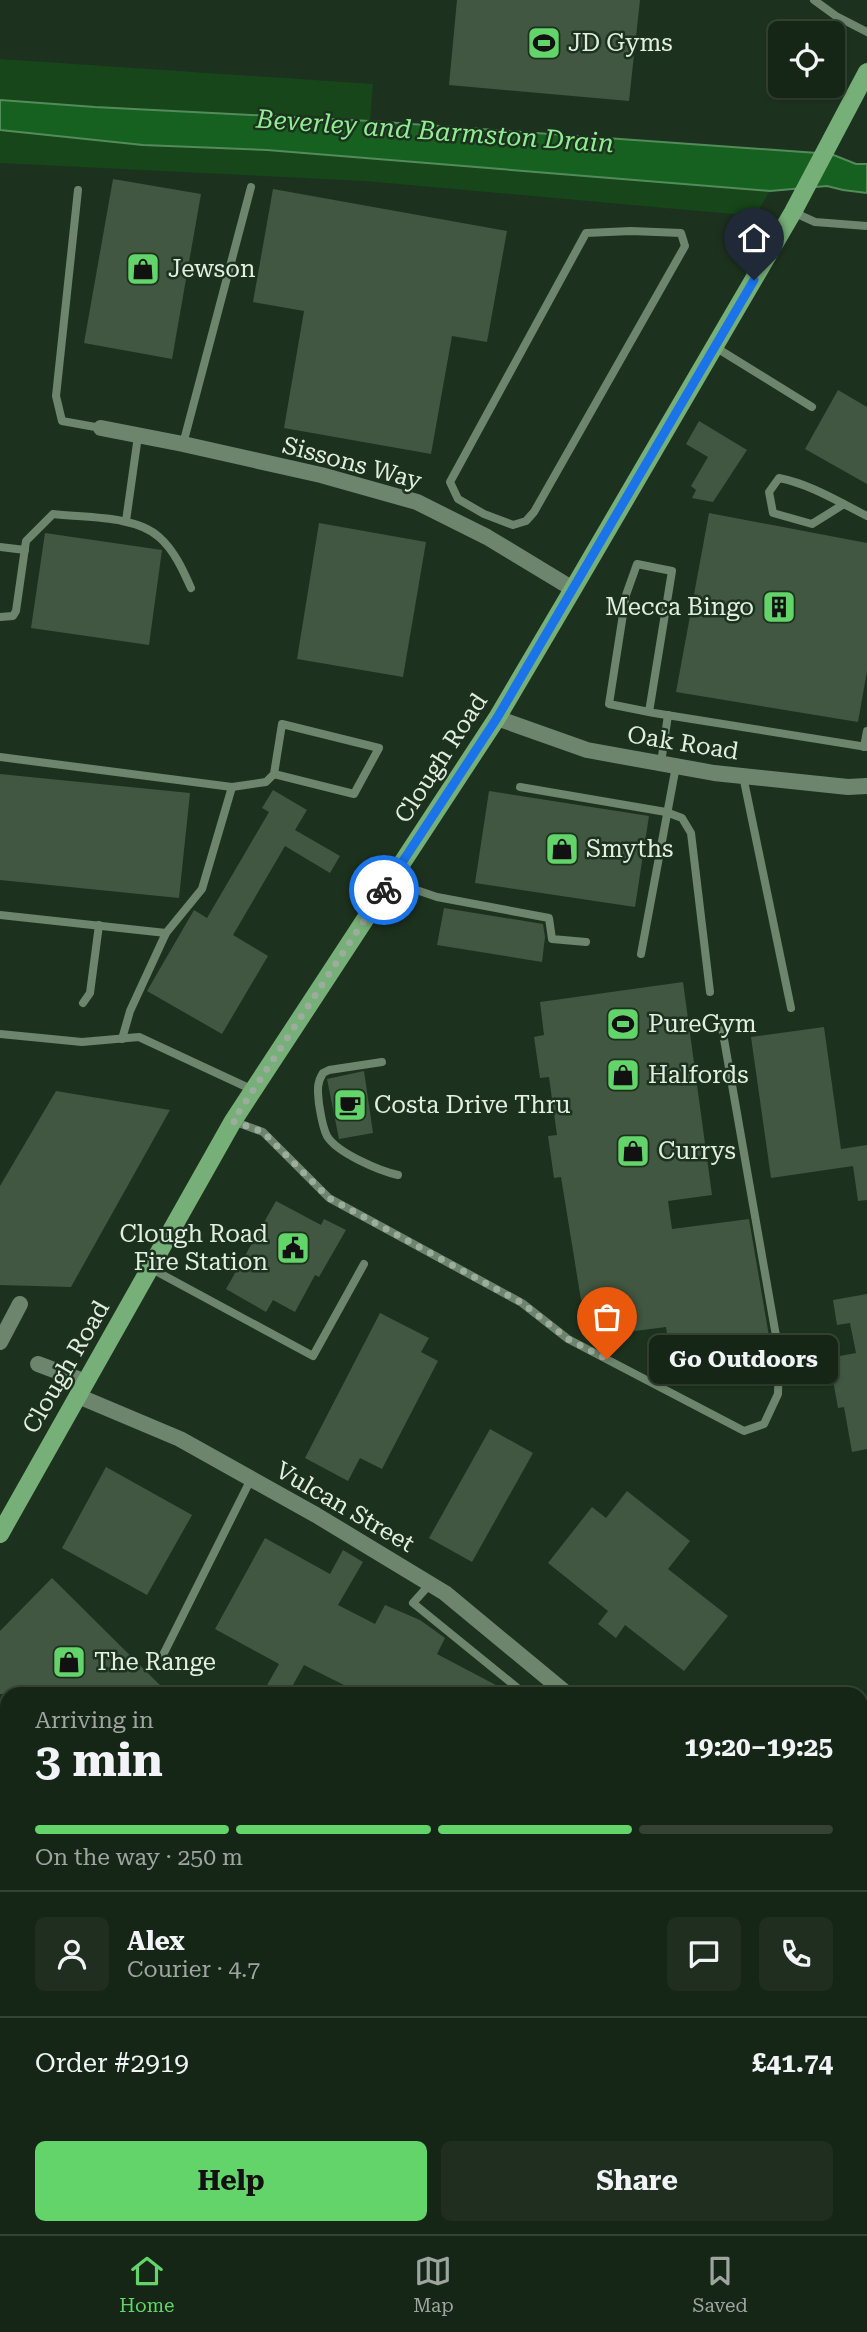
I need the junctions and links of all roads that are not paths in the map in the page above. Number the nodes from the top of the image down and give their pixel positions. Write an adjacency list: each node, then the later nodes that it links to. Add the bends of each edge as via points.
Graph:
1 (814, 0): 2 (lane)
2 (867, 32)
3 (867, 72): 6 (main road, Clough Road)
4 (251, 187): 12 (lane)
5 (78, 190): 10 (lane, via 56,396 62,421)
6 (797, 205): 7 (lane, via 815,222); 8 (main road, Clough Road)
7 (867, 226)
8 (715, 347): 9 (lane); 21 (main road, Clough Road)
9 (811, 407)
10 (101, 428): 11 (street, Sissons Way)
11 (138, 436): 12 (street, Sissons Way); 16 (lane)
12 (183, 444): 17 (street, Sissons Way, via 417,502)
13 (844, 504): 13 (lane, via 779,478 769,492 773,513 812,524); 15 (lane)
14 (484, 514): 14 (lane, via 458,499 450,482 586,233 681,233 685,246 534,512 513,525); 17 (lane)
15 (867, 516)
16 (126, 521): 19 (lane, via 53,514 26,541); 20 (lane, via 159,536)
17 (472, 530): 21 (street, Sissons Way)
18 (0, 547): 19 (lane)
19 (25, 550): 22 (lane, via 16,611 13,616)
20 (191, 587)
21 (573, 589): 25 (main road, Clough Road)
22 (0, 617)
23 (649, 712): 23 (lane, via 609,704 626,595 637,564 672,570); 24 (lane)
24 (668, 715): 27 (lane); 29 (lane)
25 (497, 718): 29 (street, Oak Road, via 587,750); 36 (main road, Clough Road)
26 (867, 731): 27 (lane)
27 (866, 747)
28 (0, 757): 33 (lane)
29 (668, 765): 31 (street, Oak Road); 35 (lane)
30 (274, 774): 30 (lane, via 282,724 379,748 354,794); 33 (lane, via 266,782)
31 (743, 776): 32 (street, Oak Road); 44 (lane)
32 (867, 786)
33 (232, 787): 39 (lane, via 202,889)
34 (520, 787): 35 (lane)
35 (666, 812): 41 (lane); 42 (lane, via 682,818 691,833)
36 (390, 881): 40 (lane, via 437,897 549,918 552,939); 49 (main road, Clough Road)
37 (0, 915): 38 (lane)
38 (99, 925): 39 (lane); 43 (lane, via 90,993)
39 (166, 933): 47 (lane)
40 (586, 942)
41 (641, 954)
42 (710, 992)
43 (83, 1003)
44 (791, 1008)
45 (721, 1022): 50 (lane, via 779,1353 778,1394 764,1424 744,1431 568,1339 522,1303 329,1198 263,1132)
46 (0, 1034): 47 (lane, via 82,1042)
47 (122, 1039): 49 (lane, via 139,1037)
48 (383, 1062): 51 (lane, via 329,1070 317,1088 329,1139 338,1148)
49 (253, 1090): 50 (main road, Clough Road)
50 (233, 1121): 53 (main road, Clough Road)
51 (398, 1175)
52 (364, 1264): 53 (lane, via 313,1356)
53 (150, 1268): 57 (main road, Clough Road)
54 (20, 1304): 55 (street)
55 (0, 1342)
56 (38, 1364): 57 (street, Vulcan Street)
57 (82, 1389): 58 (street, Vulcan Street); 59 (main road, Clough Road)
58 (251, 1479): 60 (street, Vulcan Street); 61 (lane)
59 (0, 1534)
60 (430, 1584): 62 (lane, via 413,1603); 63 (street, Vulcan Street)
61 (163, 1655)
62 (516, 1687)
63 (559, 1687)

